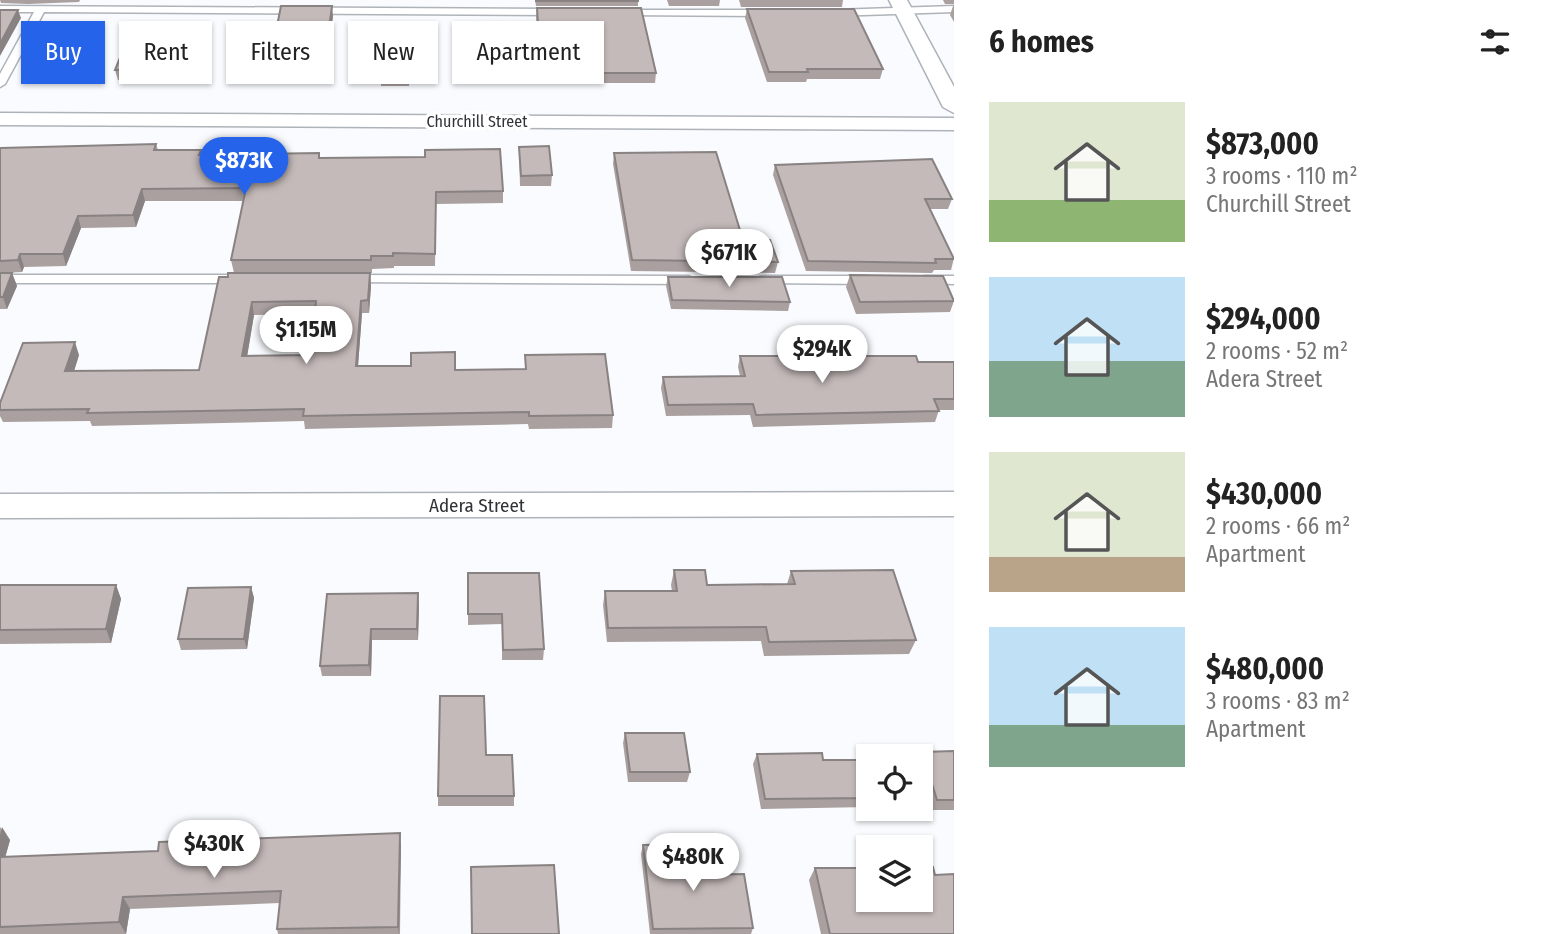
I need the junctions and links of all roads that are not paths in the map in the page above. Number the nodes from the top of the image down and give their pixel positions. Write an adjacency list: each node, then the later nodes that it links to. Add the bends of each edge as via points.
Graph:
1 (901, 6): 4 (lane); 8 (lane); 10 (street)
2 (0, 9): 3 (lane)
3 (41, 9): 5 (lane); 9 (lane)
4 (954, 9)
5 (566, 12)
6 (607, 12): 7 (lane)
7 (772, 13)
8 (828, 13)
9 (0, 84)
10 (954, 107)
11 (0, 119): 12 (street, Churchill Street)
12 (954, 124)
13 (0, 279): 14 (lane)
14 (249, 279)
15 (332, 279): 16 (lane)
16 (705, 279)
17 (747, 280): 18 (lane)
18 (885, 280)
19 (912, 280): 20 (lane)
20 (954, 280)
21 (954, 504): 22 (street, Adera Street)
22 (0, 506)

